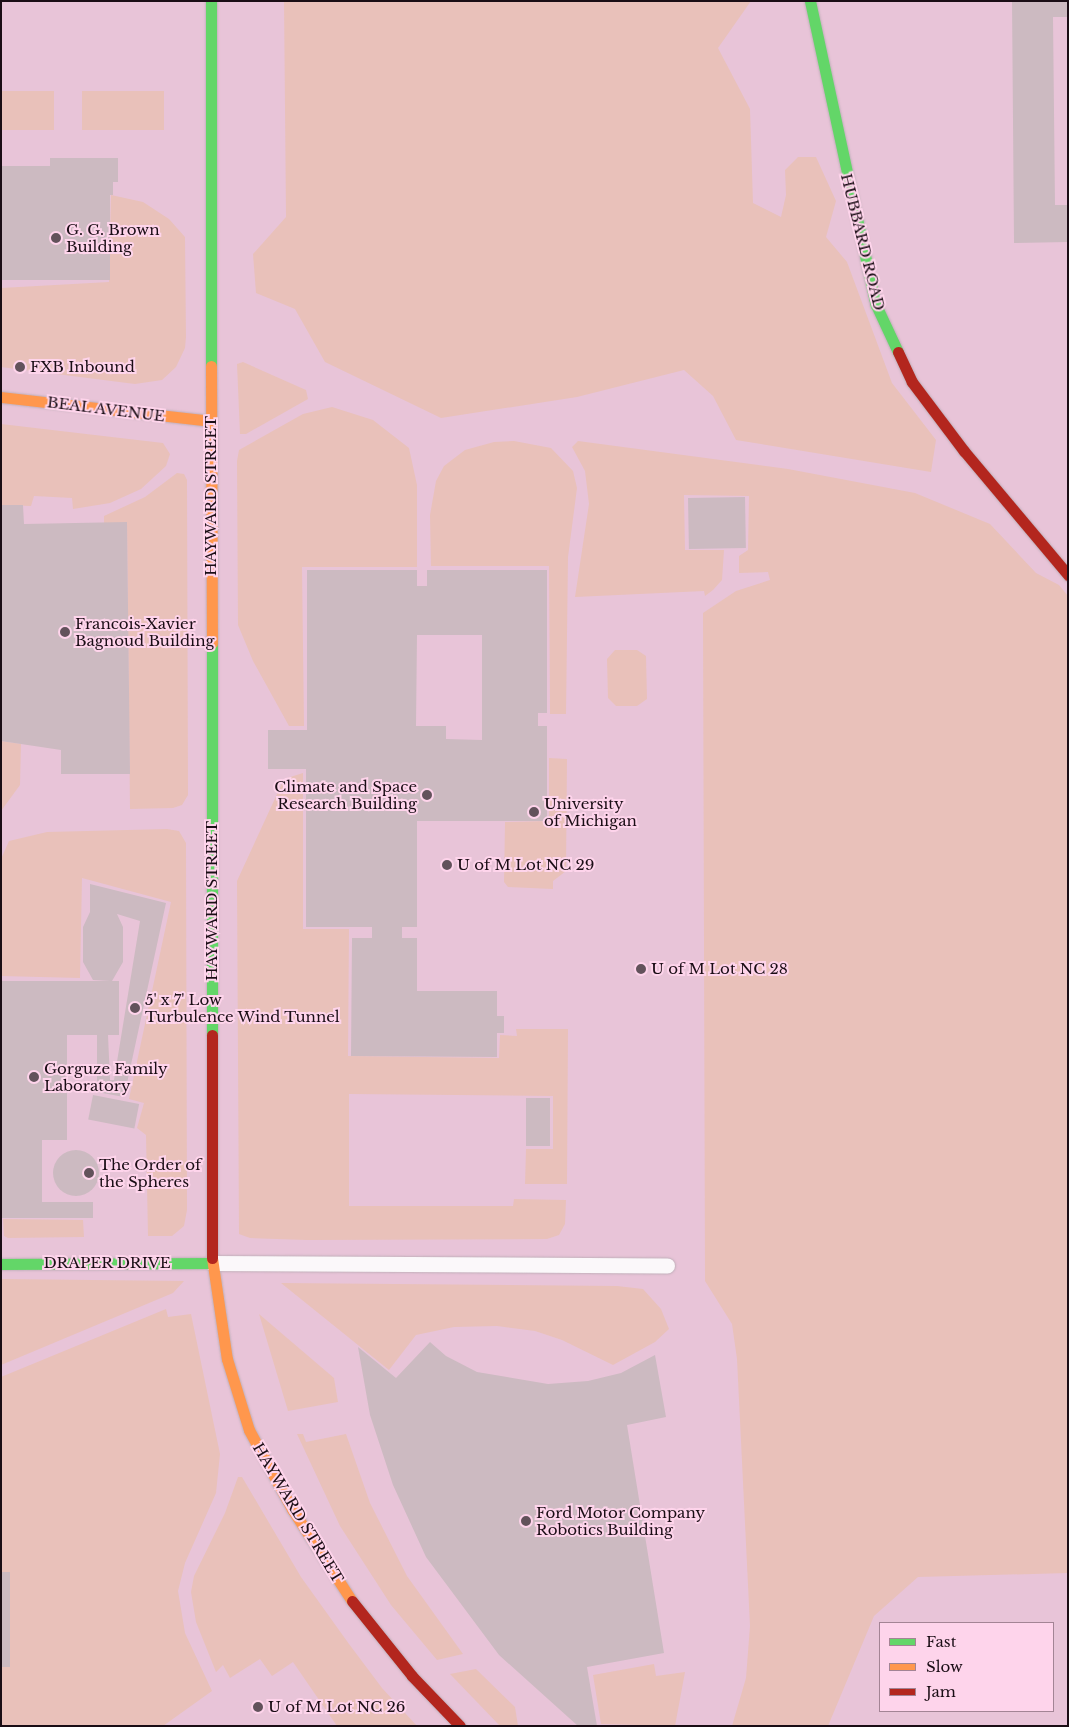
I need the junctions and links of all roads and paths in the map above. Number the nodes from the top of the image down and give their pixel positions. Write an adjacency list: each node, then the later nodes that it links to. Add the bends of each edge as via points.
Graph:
1 (210, 1): 4 (street, HAYWARD STREET)
2 (810, 1): 5 (street, HUBBARD ROAD, via 876,305 912,382 964,451)
3 (1, 397): 4 (street, BEAL AVENUE)
4 (211, 421): 6 (street, HAYWARD STREET)
5 (1068, 575)
6 (212, 1263): 7 (street, DRAPER DRIVE); 8 (lane); 9 (street, HAYWARD STREET, via 227,1359 254,1438 292,1509 367,1623)
7 (1, 1264)
8 (667, 1265)
9 (460, 1726)

